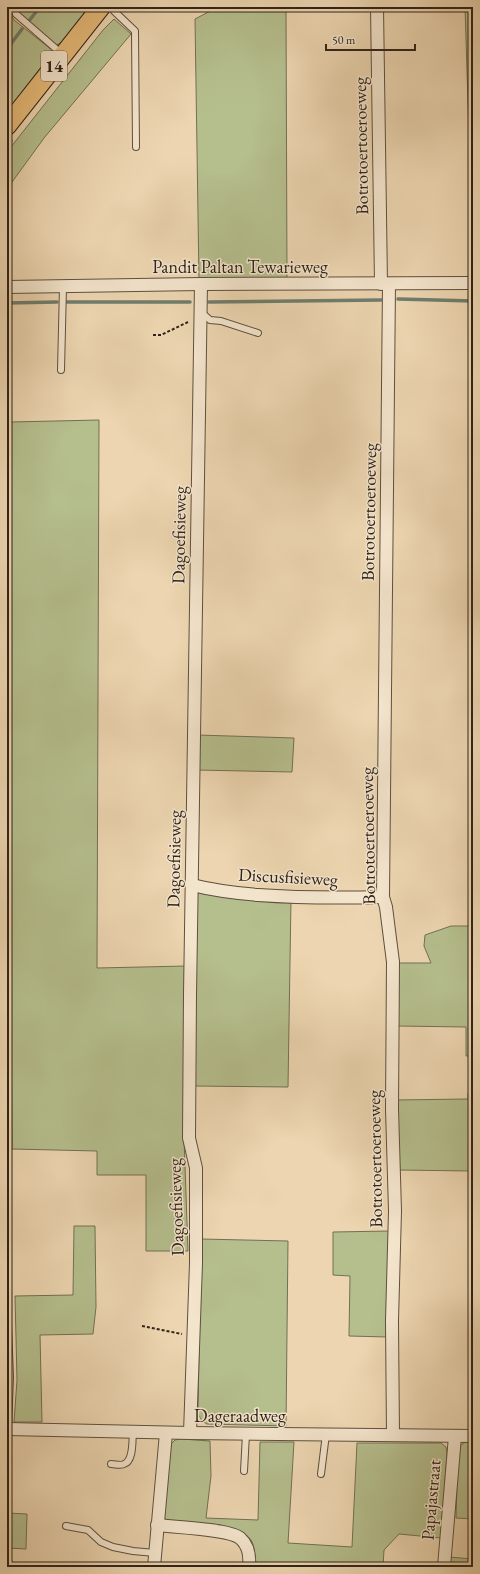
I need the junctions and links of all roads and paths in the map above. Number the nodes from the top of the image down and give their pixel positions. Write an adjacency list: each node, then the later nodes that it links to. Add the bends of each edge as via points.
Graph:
1 (13, 7): 4 (lane, via 16,14)
2 (377, 7): 9 (street, Botrotoertoeroeweg)
3 (107, 9): 4 (main road, 14); 6 (lane, via 135,31)
4 (63, 55): 5 (main road, 14)
5 (7, 126)
6 (136, 147)
7 (473, 283): 9 (street, Pandit Paltan Tewarieweg)
8 (201, 284): 9 (street, Pandit Paltan Tewarieweg); 10 (street, Pandit Paltan Tewarieweg); 12 (street, Dagoefisieweg)
9 (385, 284): 17 (street, Botrotoertoeroeweg)
10 (63, 286): 11 (street, Pandit Paltan Tewarieweg); 15 (lane)
11 (7, 287)
12 (200, 311): 13 (lane, via 210,320 221,320); 14 (path, via 188,322 161,335); 16 (street, Dagoefisieweg)
13 (258, 333)
14 (153, 335)
15 (61, 370)
16 (192, 885): 17 (street, Discusfisieweg, via 215,891 287,897); 22 (street, Dagoefisieweg, via 189,1138 196,1168)
17 (383, 897): 29 (street, Botrotoertoeroeweg, via 393,962)
18 (7, 1036): 19 (path)
19 (7, 1060)
20 (7, 1300): 23 (lane, via 10,1377)
21 (142, 1326): 22 (path)
22 (193, 1336): 26 (street, Dagoefisieweg)
23 (8, 1429): 24 (street, Dageraadweg)
24 (133, 1432): 25 (street, Dageraadweg); 32 (lane, via 128,1462 123,1465)
25 (166, 1433): 26 (street, Dageraadweg); 35 (street)
26 (190, 1433): 27 (street, Dageraadweg)
27 (246, 1434): 28 (street, Dageraadweg); 33 (lane)
28 (326, 1434): 29 (street, Dageraadweg); 34 (lane)
29 (393, 1435): 30 (street, Dageraadweg)
30 (455, 1436): 31 (street, Dageraadweg); 40 (street, Papajastraat)
31 (473, 1436)
32 (112, 1464)
33 (244, 1471)
34 (322, 1474)
35 (157, 1525): 37 (street); 39 (street, via 228,1533 239,1538 246,1545 250,1556)
36 (66, 1526): 37 (lane, via 88,1530 101,1542 113,1548)
37 (155, 1552): 38 (street)
38 (154, 1567)
39 (249, 1567)
40 (444, 1567)

